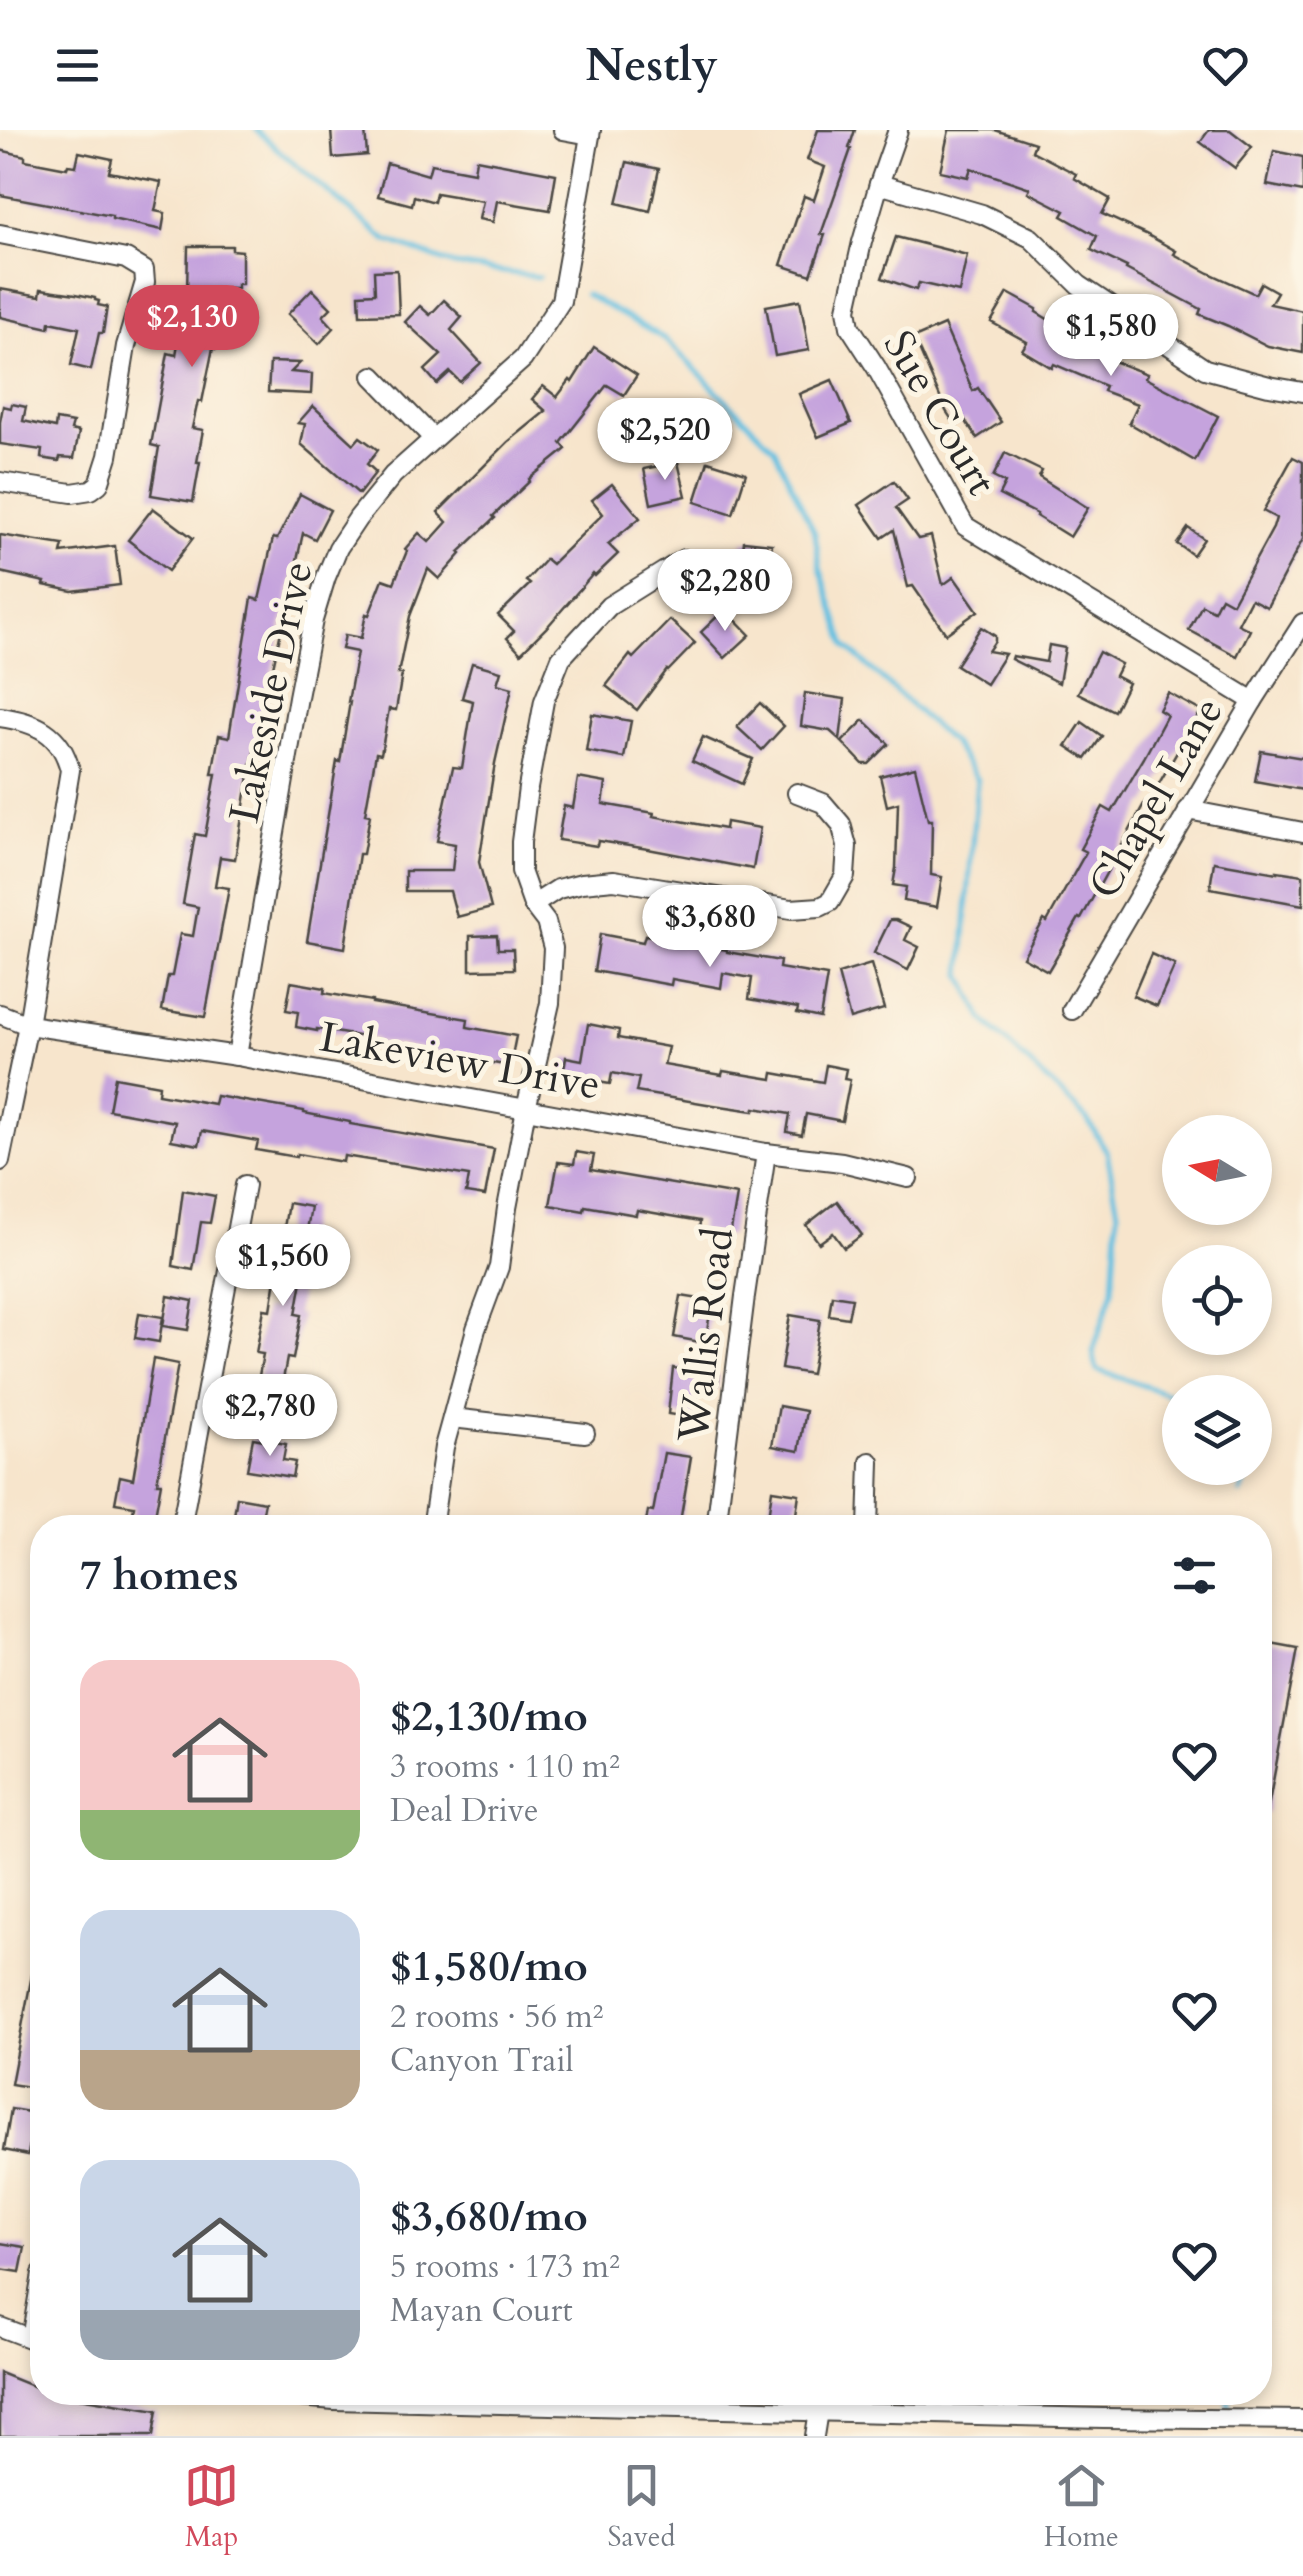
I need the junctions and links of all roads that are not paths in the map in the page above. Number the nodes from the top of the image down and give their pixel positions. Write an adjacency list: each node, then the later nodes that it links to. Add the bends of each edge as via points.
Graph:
1 (563, 130): 3 (street)
2 (898, 130): 4 (street, Sue Court)
3 (591, 132): 8 (street, Lakeside Drive, via 561,301 523,359)
4 (879, 184): 7 (street, via 982,214 1031,238 1079,285 1205,370); 12 (street, Sue Court, via 848,309 850,326 965,526)
5 (0, 234): 9 (street, via 126,259 144,270 99,484 72,494)
6 (373, 376): 8 (street)
7 (1303, 392)
8 (433, 438): 21 (street, Lakeside Drive, via 358,518 326,577 298,698)
9 (0, 482)
10 (684, 559): 17 (street, via 609,606 551,678 521,842 521,871)
11 (1303, 623): 12 (street, Chapel Lane)
12 (1252, 701): 15 (street, Chapel Lane)
13 (0, 717): 20 (street, via 28,723 58,742 70,770)
14 (797, 793): 17 (street, via 823,803 841,824 845,876 830,902 791,908 614,880 558,889)
15 (1188, 810): 16 (street); 18 (street, Chapel Lane)
16 (1303, 832)
17 (533, 906): 22 (street, via 546,922 553,976)
18 (1072, 1010)
19 (0, 1014): 20 (street, Lakeview Drive)
20 (28, 1025): 21 (street, Lakeview Drive); 24 (street)
21 (237, 1056): 22 (street, Lakeview Drive)
22 (526, 1109): 23 (street, Lakeview Drive); 27 (street, via 499,1267)
23 (766, 1153): 25 (street, Lakeview Drive); 32 (street, Wallis Road)
24 (0, 1161)
25 (908, 1178)
26 (245, 1185): 30 (street)
27 (452, 1418): 28 (street); 31 (street)
28 (585, 1433)
29 (870, 1462): 33 (street)
30 (183, 1515)
31 (434, 1515)
32 (718, 1515)
33 (868, 1515)
34 (0, 2327): 35 (street)
35 (30, 2339)
36 (819, 2405): 40 (street)
37 (855, 2405): 39 (street)
38 (1303, 2420): 39 (street)
39 (1116, 2427)
40 (814, 2436)

